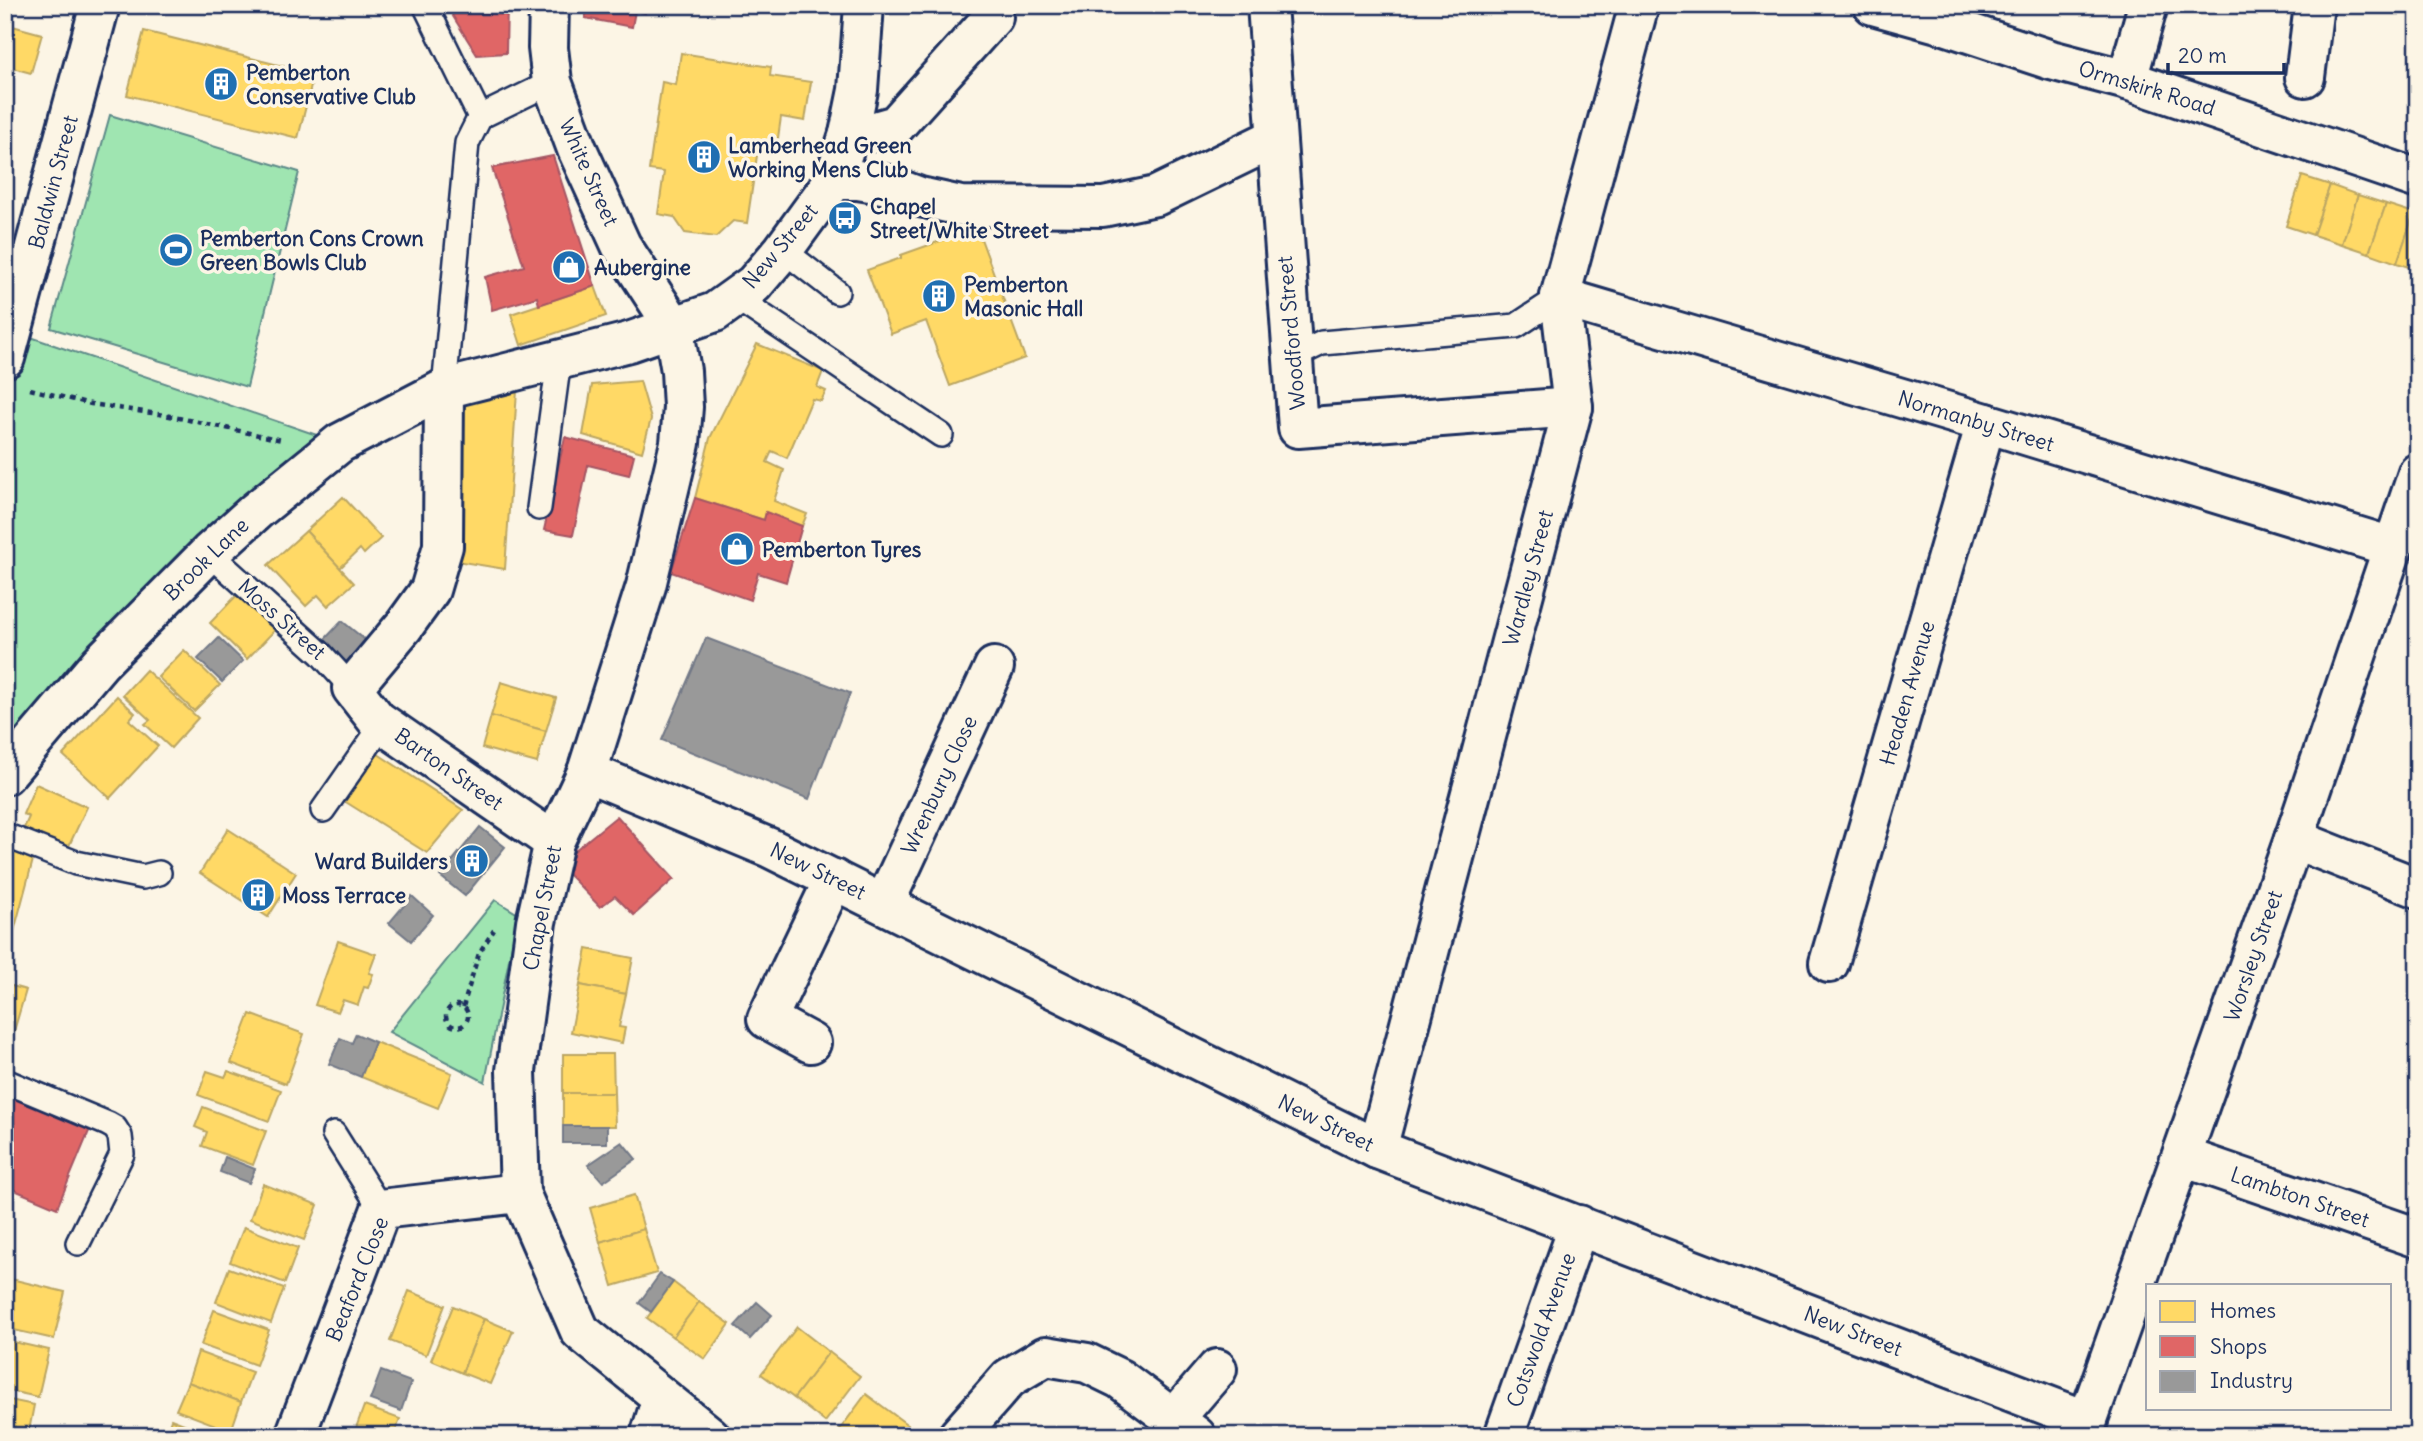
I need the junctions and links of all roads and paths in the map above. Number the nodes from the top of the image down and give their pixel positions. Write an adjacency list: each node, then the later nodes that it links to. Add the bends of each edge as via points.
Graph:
1 (100, 5): 27 (main road, Baldwin Street)
2 (425, 5): 15 (lane)
3 (550, 5): 14 (main road, White Street)
4 (864, 5): 16 (main road, New Street, via 858,90)
5 (1266, 5): 17 (main road, Woodford Street)
6 (1639, 5): 23 (main road, Wardley Street)
7 (1873, 5): 10 (main road, Ormskirk Road)
8 (2148, 5): 13 (main road)
9 (2314, 5): 12 (main road)
10 (1947, 15): 13 (main road, Ormskirk Road, via 2051,60)
11 (993, 17): 16 (main road, via 896,125)
12 (2305, 77)
13 (2127, 80): 18 (main road, Ormskirk Road)
14 (552, 82): 15 (lane); 24 (main road, White Street, via 576,149 621,245)
15 (480, 117): 28 (lane, via 467,143)
16 (849, 134): 19 (main road, New Street)
17 (1275, 138): 19 (main road, via 1156,196 1103,207 961,206 888,185); 25 (main road, Woodford Street)
18 (2418, 179)
19 (834, 180): 20 (main road, New Street)
20 (783, 250): 21 (lane); 22 (main road, New Street)
21 (837, 292)
22 (736, 298): 24 (main road, New Street, via 715,312); 31 (lane)
23 (1560, 298): 25 (lane, via 1516,326 1322,344); 29 (main road, Wardley Street); 30 (main road, Normanby Street)
24 (673, 325): 26 (main road, New Street); 40 (main road, Chapel Street, via 681,371 680,443 646,586)
25 (1293, 357): 29 (main road, Woodford Street, via 1298,428)
26 (559, 360): 28 (main road, Brook Lane); 34 (lane)
27 (11, 372): 32 (path, via 91,404)
28 (444, 389): 32 (main road, Brook Lane); 38 (main road, via 443,546 429,590)
29 (1573, 407): 55 (main road, Wardley Street)
30 (1986, 423): 35 (main road, Normanby Street); 50 (main road, Headen Avenue)
31 (941, 435)
32 (331, 450): 36 (main road, Brook Lane)
33 (2418, 473): 35 (main road, Worsley Street)
34 (539, 508)
35 (2392, 547): 44 (main road, Worsley Street)
36 (209, 553): 38 (lane, Moss Street); 41 (main road, Brook Lane, via 100,663)
37 (993, 667): 49 (main road, Wrenbury Close)
38 (352, 688): 39 (main road, Barton Street)
39 (383, 724): 42 (lane); 45 (main road, Barton Street)
40 (587, 772): 45 (main road, Chapel Street); 47 (main road, New Street)
41 (5, 775)
42 (323, 810)
43 (5, 835): 46 (lane, via 76,863 143,877)
44 (2294, 839): 48 (main road); 56 (main road, Worsley Street)
45 (554, 842): 57 (main road, Chapel Street, via 536,922 516,1071)
46 (159, 873)
47 (834, 879): 49 (main road, New Street); 52 (main road, via 767,1019)
48 (2418, 888)
49 (884, 904): 55 (main road, New Street)
50 (1829, 963)
51 (456, 1005): 51 (path, via 446,1016 448,1023 458,1028 469,1016)
52 (811, 1043)
53 (5, 1081): 61 (lane, via 108,1124 120,1136 122,1154)
54 (334, 1133): 58 (lane)
55 (1377, 1149): 59 (main road, New Street)
56 (2183, 1157): 60 (main road, Lambton Street); 65 (main road, Worsley Street)
57 (520, 1193): 58 (main road, Beaford Close); 63 (main road, Chapel Street, via 580,1331)
58 (381, 1209): 66 (main road, Beaford Close)
59 (1579, 1225): 65 (main road, New Street); 70 (main road, Cotswold Avenue)
60 (2418, 1238)
61 (78, 1243)
62 (1217, 1368): 64 (main road)
63 (662, 1398): 67 (main road); 68 (main road, Chapel Street)
64 (1185, 1427): 69 (main road, via 1121,1379 1087,1363 1046,1356 1009,1378)
65 (2085, 1428)
66 (295, 1436)
67 (650, 1436)
68 (710, 1436)
69 (958, 1436)
70 (1504, 1436)

